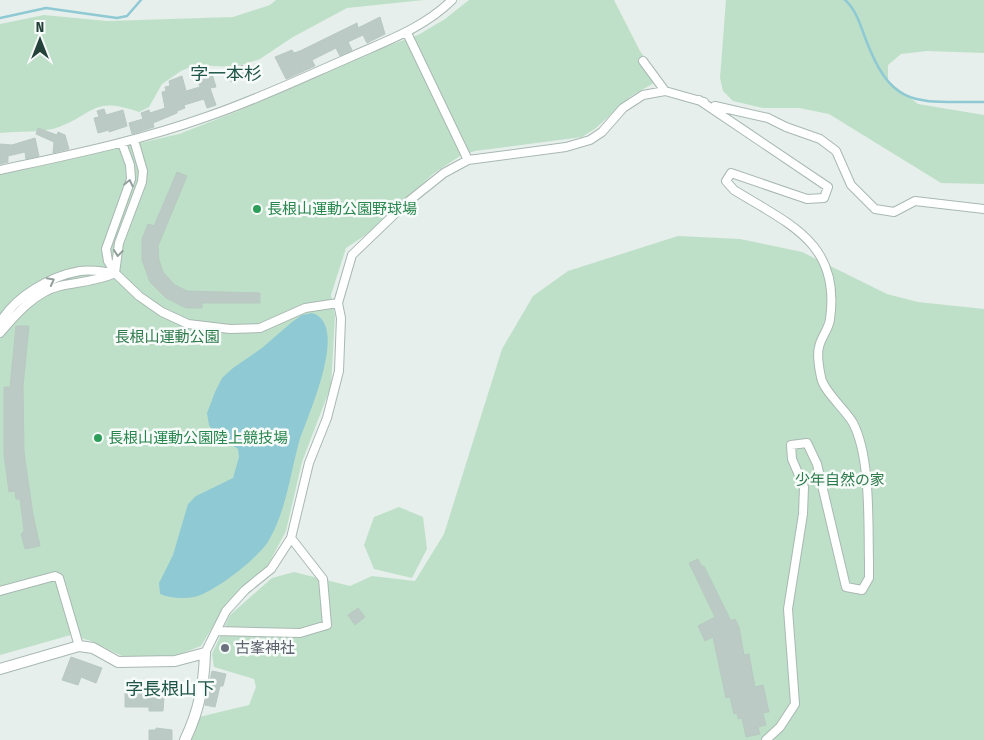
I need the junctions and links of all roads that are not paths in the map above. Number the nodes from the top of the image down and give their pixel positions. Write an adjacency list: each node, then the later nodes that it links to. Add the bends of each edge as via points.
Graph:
1 (452, 0): 2 (street)
2 (407, 33): 6 (street, via 262,96); 8 (street)
3 (643, 61): 4 (street)
4 (665, 90): 5 (street); 8 (street, via 643,95 623,108 602,132 590,140 566,147)
5 (699, 100): 10 (street, via 722,109 768,118 820,139 836,152 851,186 875,209 894,212 915,201); 22 (street, via 828,187 824,198 807,199 731,173 726,181 734,190 816,246 829,271 833,300 829,325 819,347 821,379 854,424 864,460 869,578 862,590 846,587 816,464 807,443 791,445 792,459 804,487 803,514 788,609 795,704 780,727)
6 (134, 140): 7 (street); 11 (street, one-way to 11, via 143,171 142,182 119,243)
7 (122, 143): 9 (street); 11 (street, one-way to 7, via 106,249 131,179)
8 (468, 160): 12 (street, via 444,172 352,255)
9 (0, 170)
10 (984, 209)
11 (115, 273): 12 (street, via 139,296 188,324 230,329 260,328 305,308); 13 (street, one-way to 11, via 22,299 52,280 82,271); 14 (street, via 58,287 34,299)
12 (338, 303): 15 (street, via 339,371 327,418 309,463)
13 (0, 322)
14 (0, 333)
15 (291, 538): 17 (street, via 271,569 226,611); 17 (street, via 324,579 327,625 300,633)
16 (0, 591): 18 (street, via 55,576 59,578)
17 (216, 631): 19 (street)
18 (79, 646): 19 (street, via 93,648 118,662 175,661); 20 (street)
19 (205, 653): 21 (street, via 204,684 196,716)
20 (0, 669)
21 (185, 740)
22 (766, 740)

